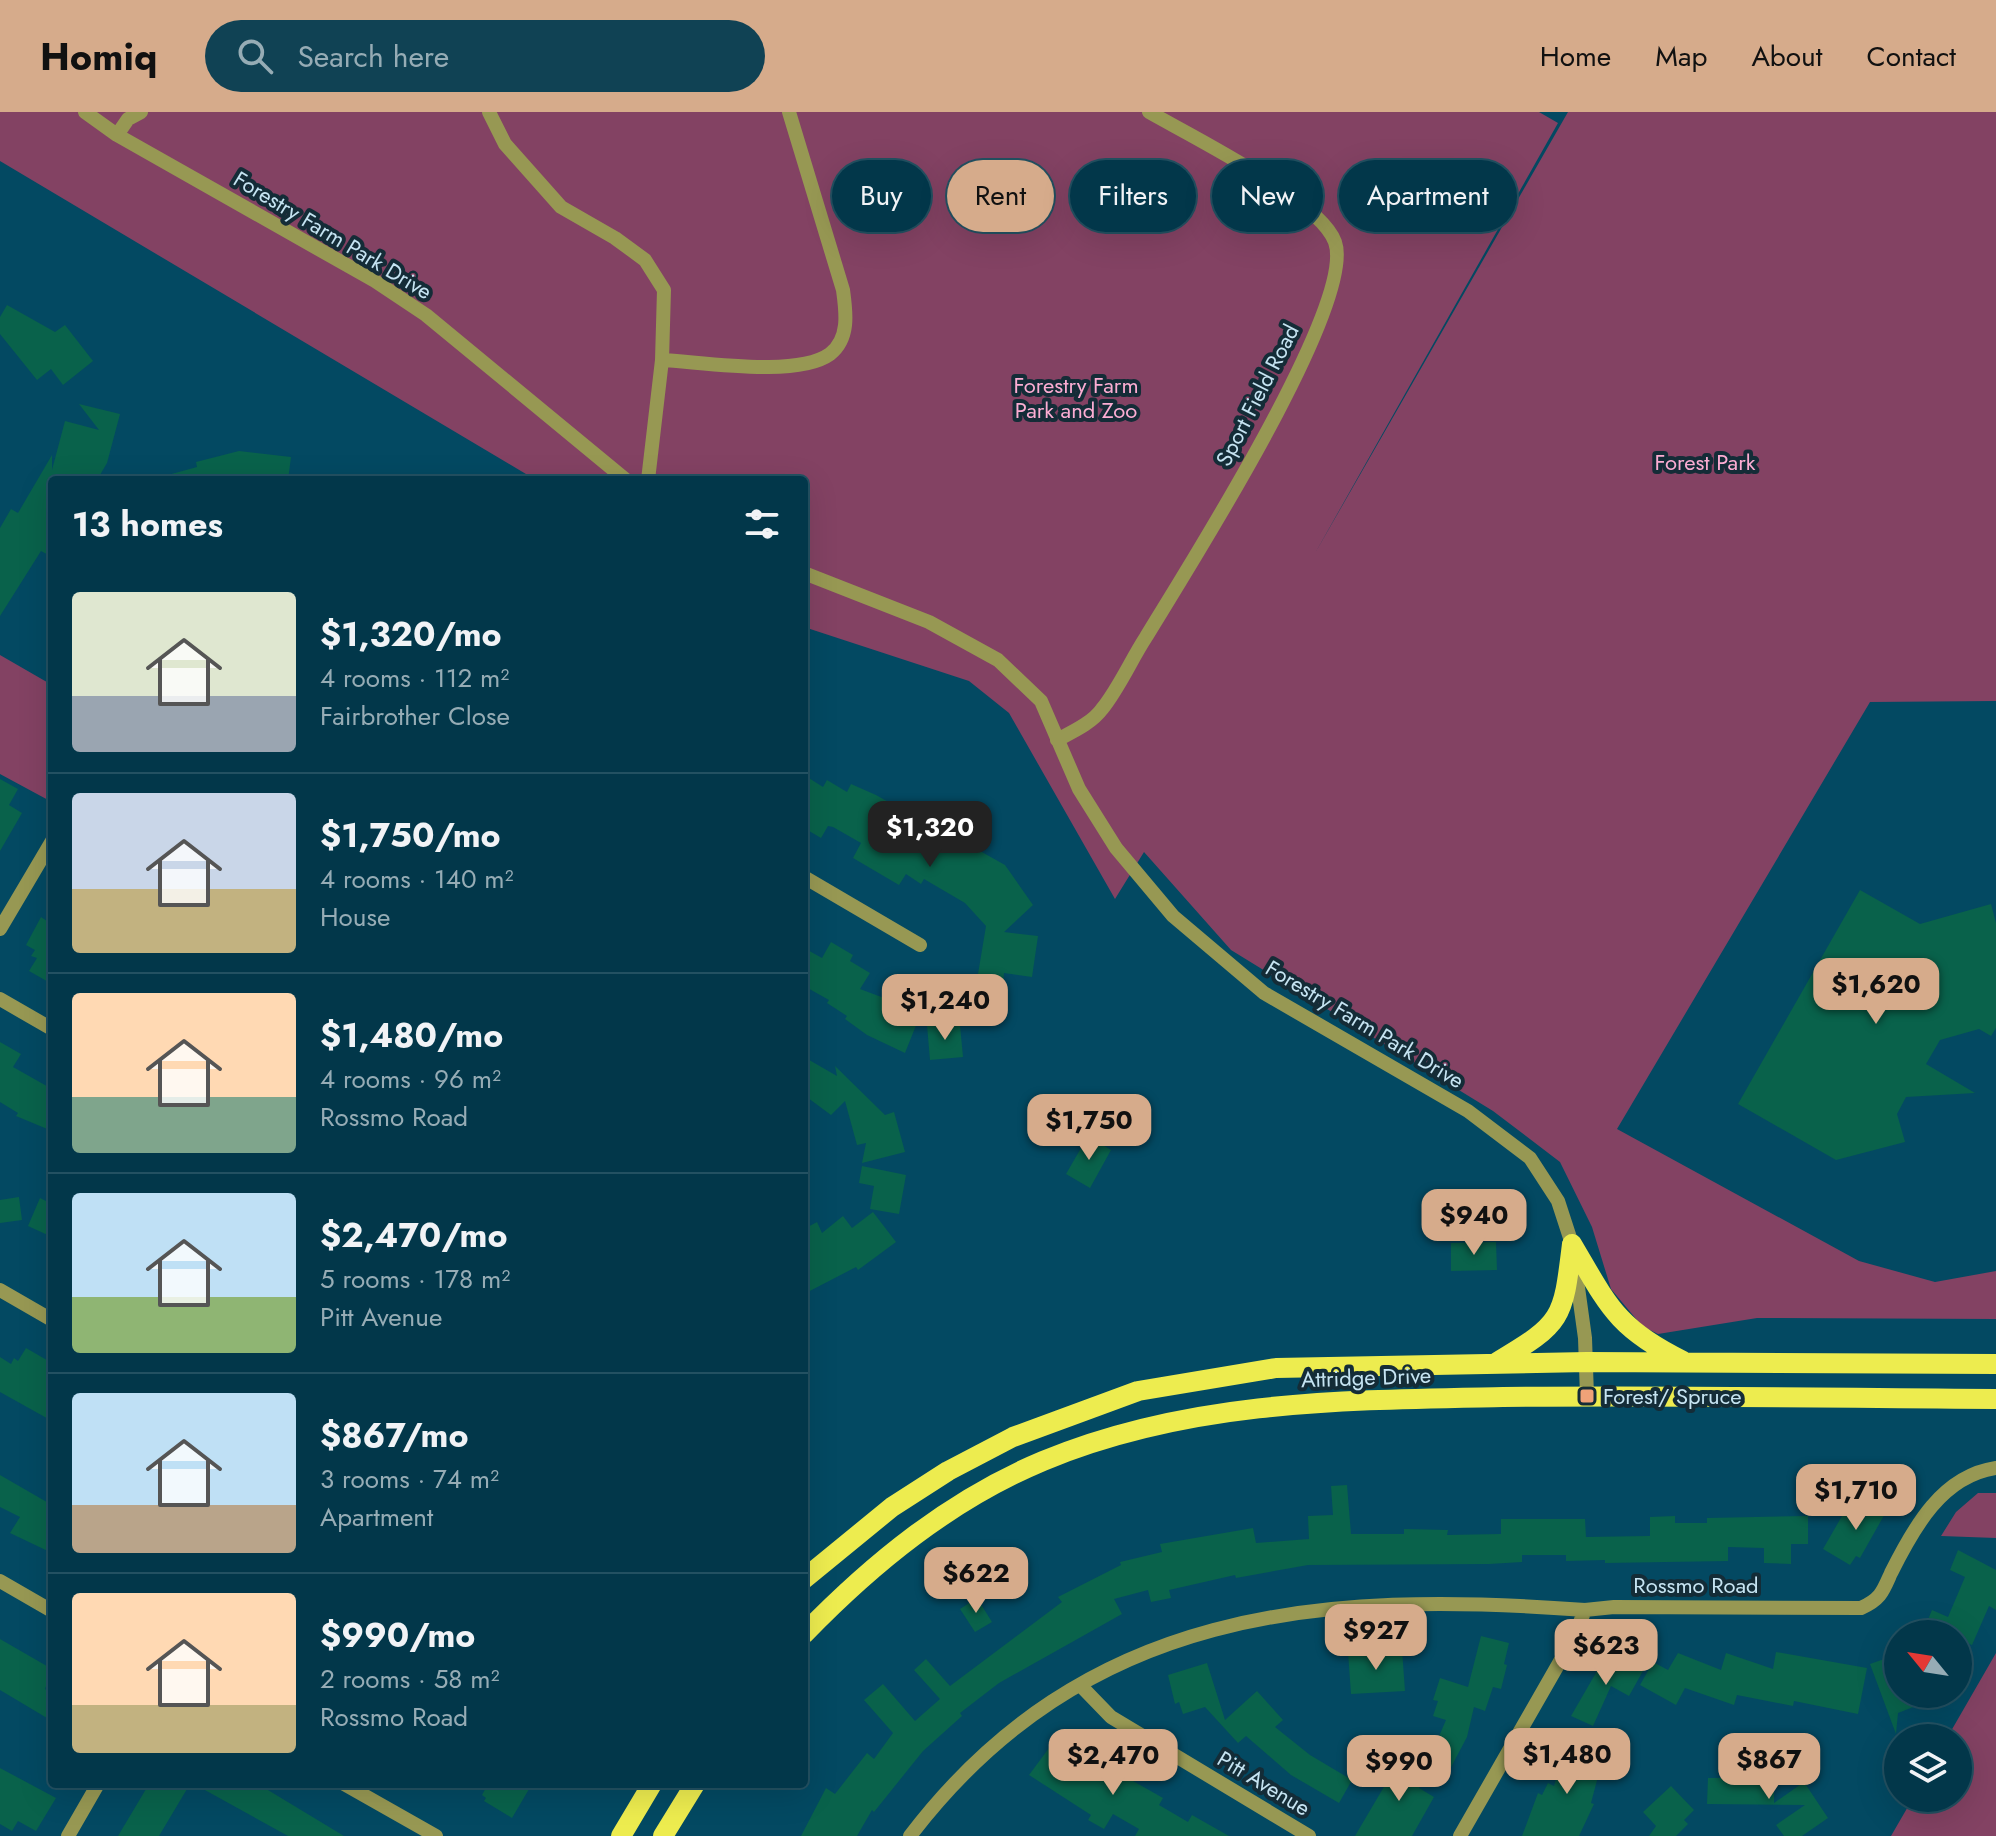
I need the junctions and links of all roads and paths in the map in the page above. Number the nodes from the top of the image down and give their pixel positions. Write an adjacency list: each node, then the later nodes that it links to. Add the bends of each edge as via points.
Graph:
1 (85, 112): 6 (street, Forestry Farm Park Drive)
2 (141, 112): 6 (street)
3 (489, 112): 7 (street, via 505,144 561,207 645,260 664,290)
4 (789, 112): 7 (street, via 843,290 848,319 840,342 830,354 794,365)
5 (1149, 112): 11 (street, Sport Field Road, via 1276,186 1320,218 1338,257 1302,362 1221,513 1101,711)
6 (117, 135): 8 (street, Forestry Farm Park Drive, via 426,315)
7 (662, 360): 9 (street)
8 (621, 476)
9 (648, 476)
10 (808, 575): 11 (street, Forestry Farm Park Drive, via 929,622 998,660 1041,701)
11 (1057, 740): 18 (street, Forestry Farm Park Drive, via 1079,789 1116,848 1173,916 1264,993 1468,1111 1530,1158 1558,1201)
12 (48, 848): 14 (street)
13 (808, 879): 15 (street)
14 (0, 929)
15 (920, 945)
16 (0, 999): 17 (street)
17 (48, 1027)
18 (1572, 1244): 21 (street, Forestry Farm Park Drive); 22 (main road, via 1558,1317 1544,1334); 23 (main road, via 1625,1327)
19 (0, 1290): 20 (street)
20 (48, 1318)
21 (1587, 1362): 22 (main road, Attridge Drive); 23 (main road, Attridge Drive); 25 (street, Forestry Farm Park Drive)
22 (1495, 1363): 28 (main road, Attridge Drive, via 1276,1368 1138,1391 1013,1437 948,1471 892,1507)
23 (1690, 1364): 24 (main road, Attridge Drive)
24 (1996, 1364)
25 (1587, 1396): 26 (main road, Attridge Drive); 32 (main road, Attridge Drive, via 1248,1407 1144,1426 1041,1462 953,1509 885,1557)
26 (1996, 1399)
27 (1996, 1468): 31 (street, Rossmo Road, via 1965,1476 1936,1499 1883,1594 1861,1608)
28 (808, 1576)
29 (0, 1581): 30 (street)
30 (48, 1609)
31 (1585, 1610): 33 (street, Rossmo Road, via 1348,1605 1268,1615 1180,1639); 44 (street)
32 (808, 1630)
33 (1080, 1685): 42 (street, Rossmo Road, via 997,1742); 43 (street, Pitt Avenue, via 1111,1717)
34 (96, 1788): 39 (street)
35 (351, 1788): 40 (street)
36 (649, 1788): 38 (main road)
37 (693, 1788): 41 (main road)
38 (621, 1833)
39 (68, 1836)
40 (436, 1836)
41 (663, 1836)
42 (910, 1836)
43 (1309, 1836)
44 (1460, 1836)

